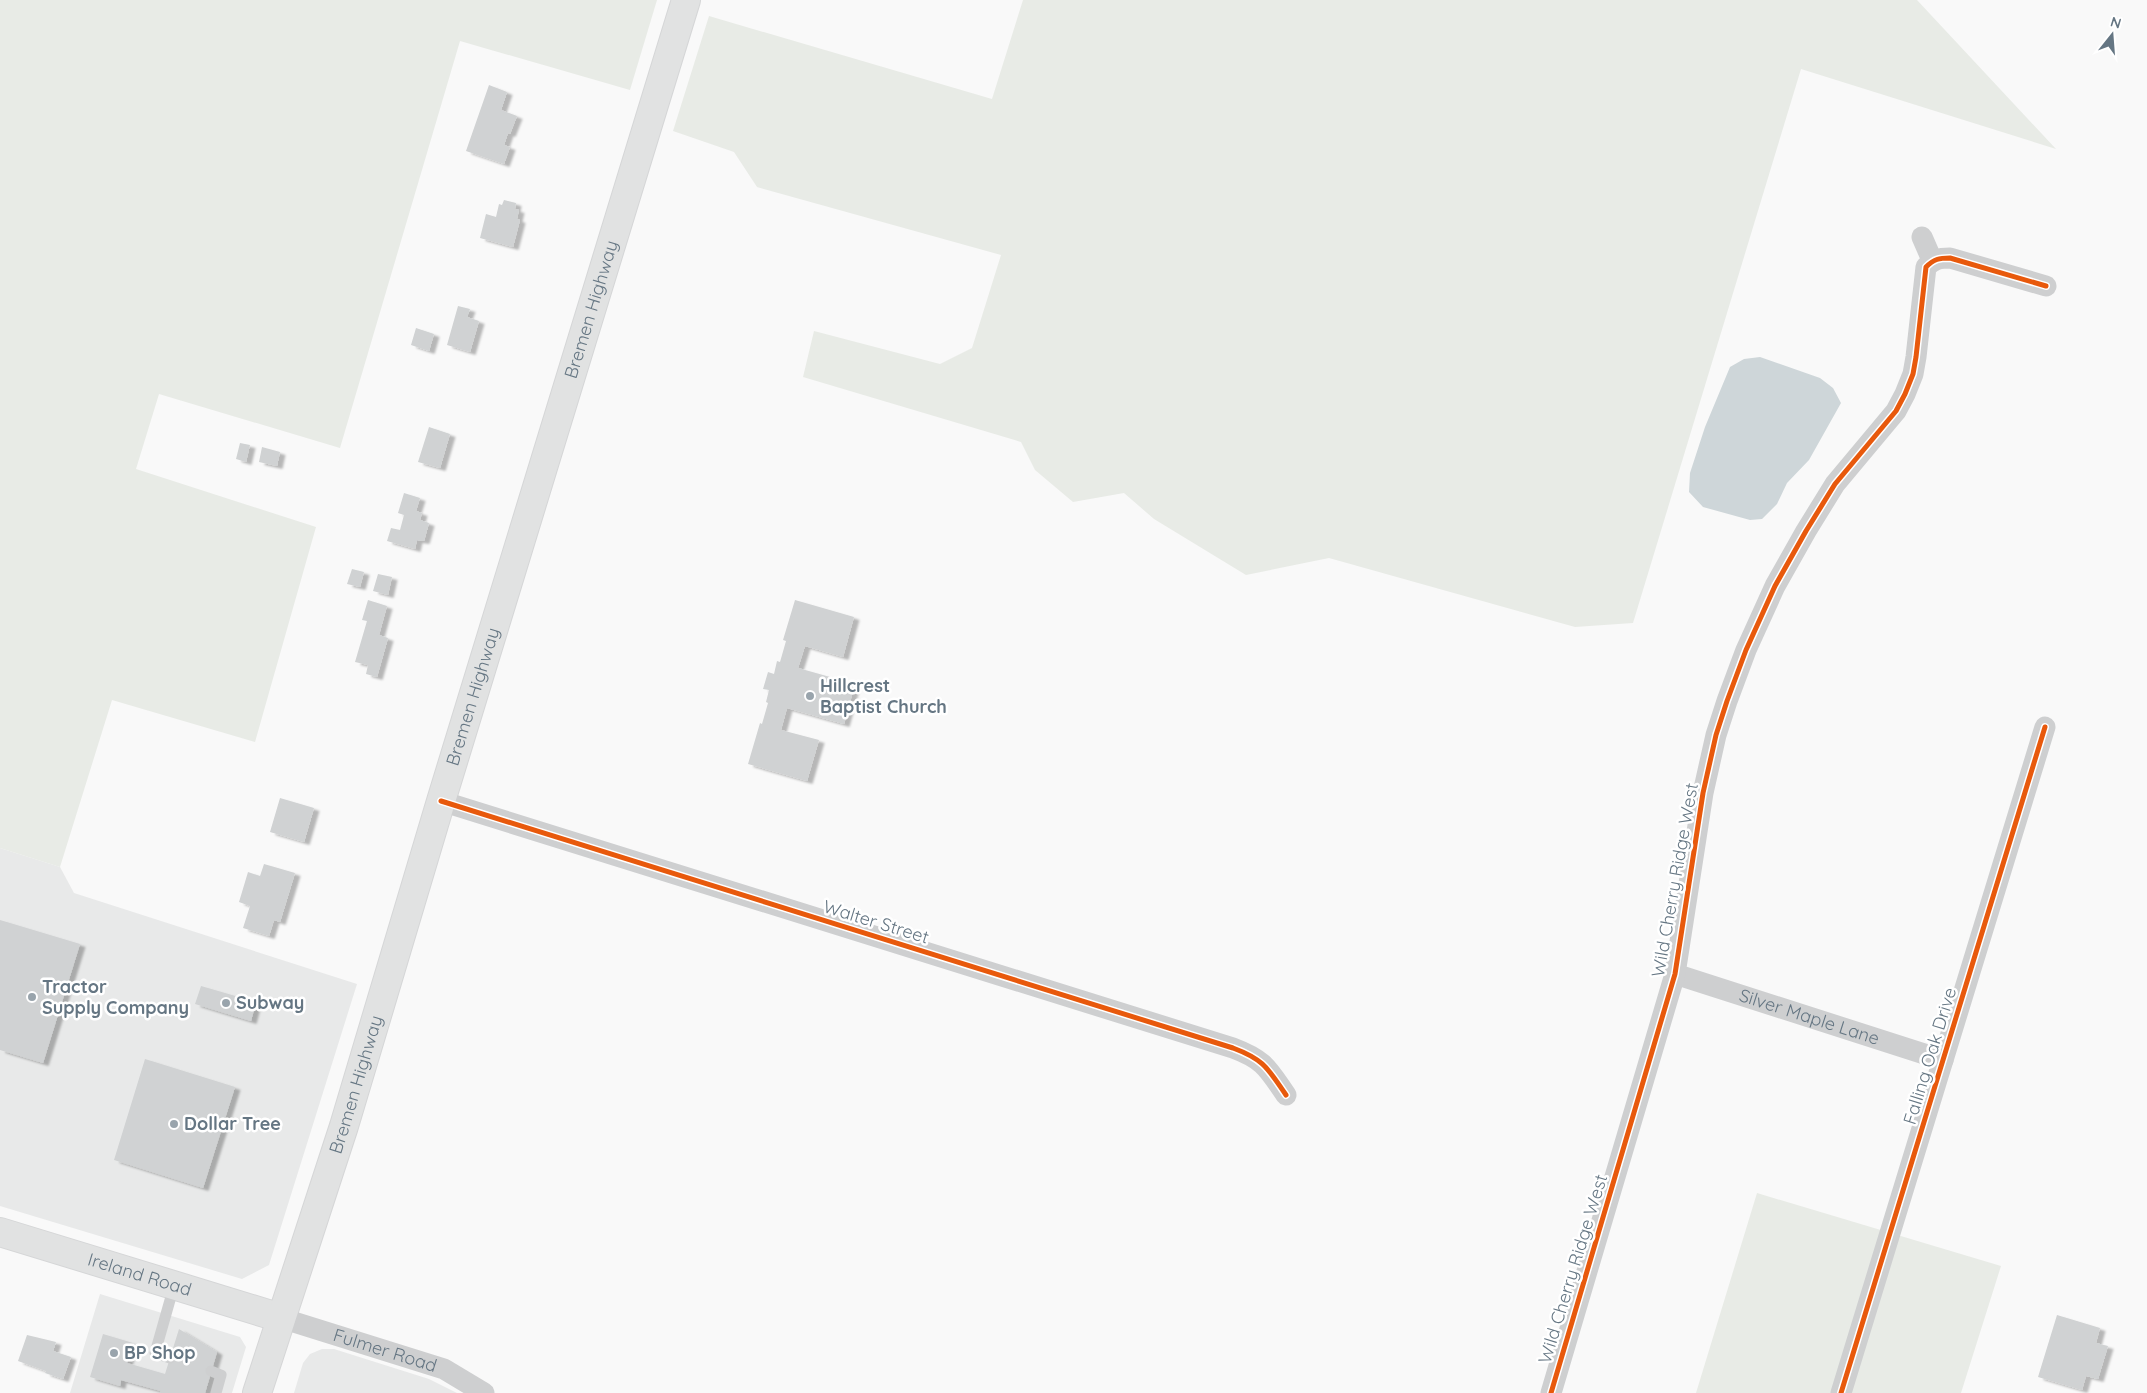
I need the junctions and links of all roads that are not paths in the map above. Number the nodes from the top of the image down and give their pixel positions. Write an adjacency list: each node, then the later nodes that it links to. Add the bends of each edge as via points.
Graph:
1 (686, 0): 6 (main road, Bremen Highway)
2 (1922, 237): 3 (street)
3 (1932, 260): 4 (street, via 1950,258); 7 (street, Wild Cherry Ridge West, via 1924,276 1916,357 1905,394 1896,410 1835,484 1806,531 1775,586 1726,702 1703,794)
4 (2046, 286)
5 (2045, 727): 8 (street, Falling Oak Drive)
6 (441, 801): 9 (street, Walter Street, via 1233,1048 1265,1064); 12 (main road, Bremen Highway, via 344,1126)
7 (1675, 974): 8 (street, Silver Maple Lane); 18 (street, Wild Cherry Ridge West)
8 (1943, 1060): 19 (street, Falling Oak Drive)
9 (1286, 1095)
10 (0, 1232): 11 (main road, Ireland Road)
11 (174, 1286): 12 (main road, Ireland Road); 13 (lane, via 155,1353)
12 (281, 1318): 16 (main road, Bremen Highway); 17 (street, Fulmer Road, via 444,1369)
13 (170, 1358)
14 (211, 1371): 15 (lane, via 221,1375)
15 (216, 1393)
16 (257, 1393)
17 (484, 1393)
18 (1551, 1393)
19 (1841, 1393)

